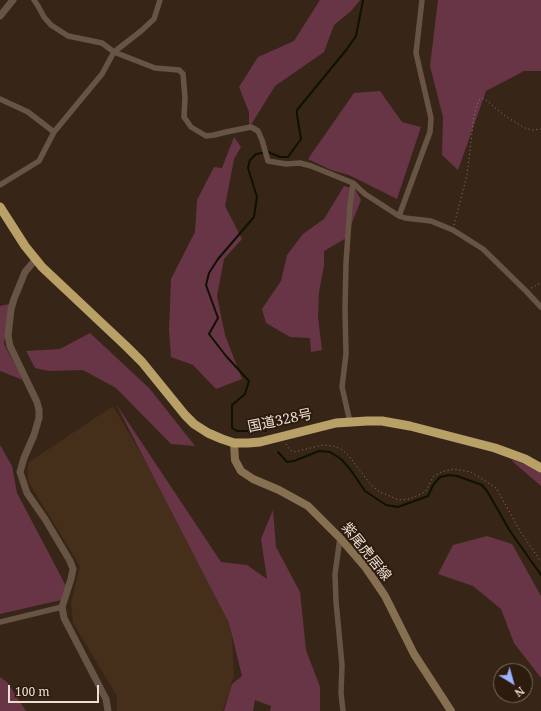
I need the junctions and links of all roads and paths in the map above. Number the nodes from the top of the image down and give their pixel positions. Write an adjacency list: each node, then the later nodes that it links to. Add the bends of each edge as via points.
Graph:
1 (13, 0): 5 (street)
2 (34, 0): 6 (street, via 44,17 60,31 68,36 102,43)
3 (160, 0): 6 (street, via 154,18)
4 (422, 0): 13 (street, via 416,53 431,118 430,132)
5 (0, 16)
6 (114, 52): 9 (street, via 102,74); 10 (street, via 155,68 179,70 183,74 184,117 190,127 206,136 251,127 258,131 268,160 286,164 300,162)
7 (0, 99): 9 (street, via 28,112)
8 (541, 130): 14 (path, via 525,128 505,116 485,99 478,101 467,175)
9 (54, 132): 11 (street, via 39,161)
10 (354, 183): 13 (street, via 365,194); 19 (street, via 346,263 346,354 342,388)
11 (0, 185)
12 (0, 207): 15 (highway, 国道328号)
13 (399, 216): 14 (street, via 431,221)
14 (453, 230): 17 (street, via 483,249)
15 (36, 260): 21 (highway, 国道328号, via 127,347 194,424 208,433); 25 (street, via 25,272 14,299 8,336 10,346 39,410 34,435 20,472 22,482 73,568 72,579)
16 (541, 283): 17 (path)
17 (526, 291): 18 (street)
18 (541, 307)
19 (350, 422): 20 (highway, 国道328号, via 320,426); 22 (highway, 国道328号, via 382,422 410,426 495,448)
20 (281, 437): 21 (highway, 国道328号); 24 (path, via 294,452 323,445 341,449 371,485 399,500 409,499 426,491 433,478 441,472 453,469 471,472 496,488)
21 (234, 443): 23 (main road, 紫尾虎居線, via 235,460 241,471 253,480 279,490 308,506)
22 (541, 468)
23 (340, 538): 28 (street, via 335,574); 29 (main road, 紫尾虎居線, via 366,568 385,596 414,654)
24 (541, 562)
25 (62, 607): 26 (street); 27 (street, via 64,618 106,699)
26 (0, 622)
27 (108, 711)
28 (343, 711)
29 (451, 711)

